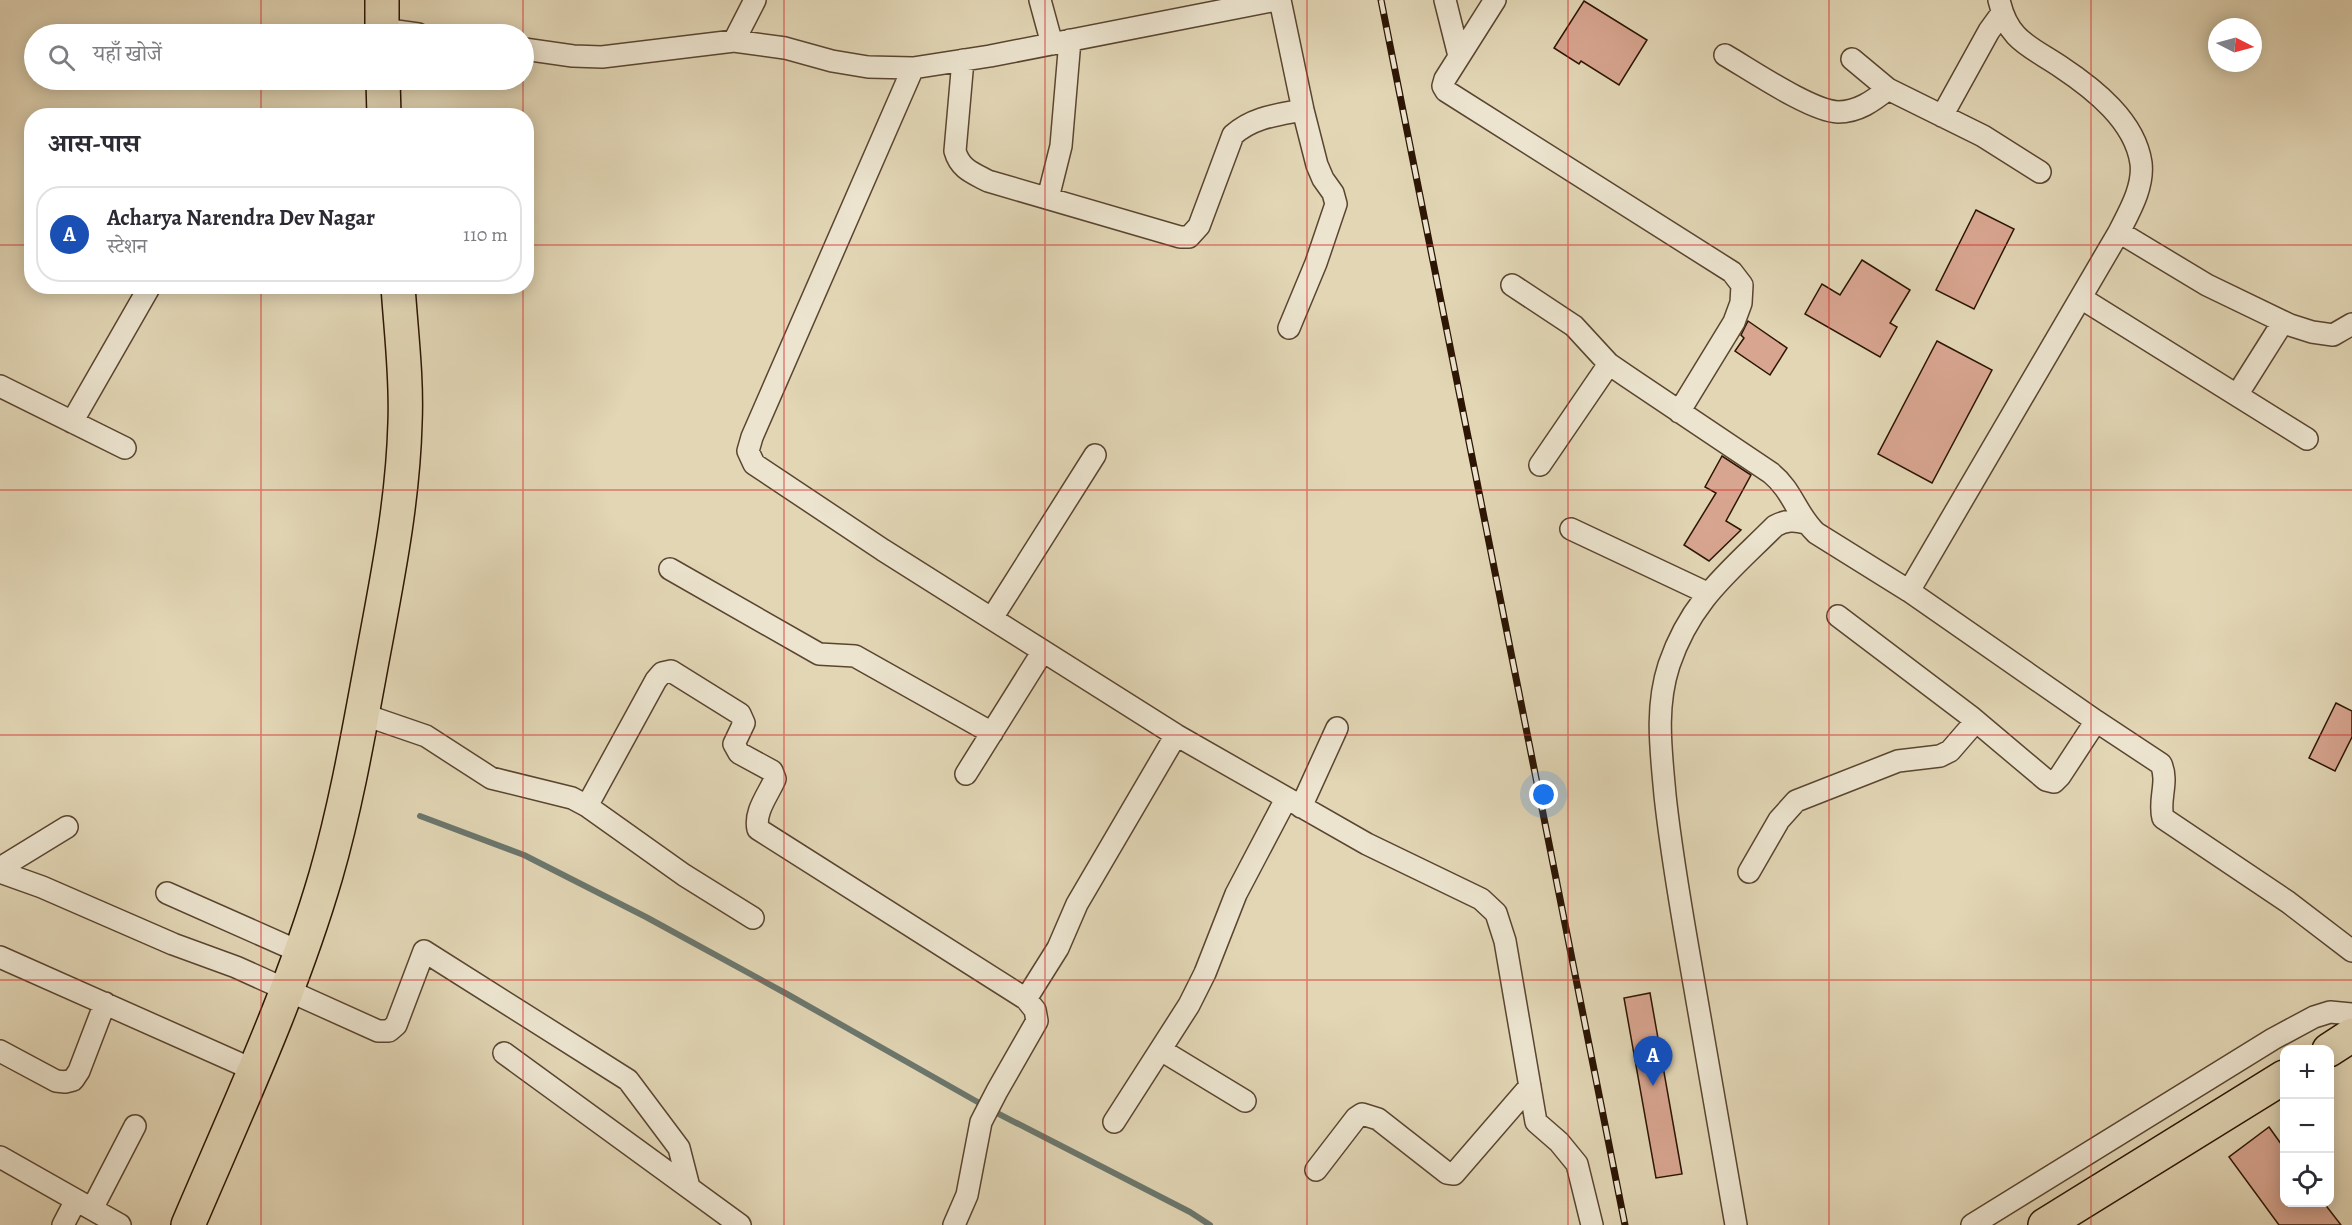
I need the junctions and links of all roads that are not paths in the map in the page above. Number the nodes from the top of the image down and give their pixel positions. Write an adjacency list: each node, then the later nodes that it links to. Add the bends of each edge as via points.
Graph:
1 (755, 0): 7 (street)
2 (1041, 0): 8 (street)
3 (1278, 0): 8 (street); 18 (street)
4 (1445, 0): 11 (street)
5 (1495, 0): 11 (street)
6 (2001, 6): 19 (street); 22 (street, via 2007,26 2020,41 2090,87 2132,137 2141,164 2139,185)
7 (734, 41): 9 (street, via 602,57); 14 (street, via 868,67)
8 (1061, 42): 13 (street); 21 (street, via 1061,146)
9 (534, 50)
10 (1725, 55): 15 (street, via 1809,103 1838,112 1863,107)
11 (1460, 56): 33 (street, via 1445,79 1446,91 1732,272 1742,285 1734,322)
12 (1852, 59): 15 (street)
13 (963, 60): 14 (street); 21 (street, via 955,151 958,161 988,181)
14 (913, 68): 45 (street, via 748,451 754,464)
15 (1888, 89): 19 (street)
16 (383, 90): 17 (main road)
17 (384, 108)
18 (1303, 110): 21 (street, via 1256,119 1233,135 1199,226 1189,237); 29 (street, via 1317,165 1336,204)
19 (1942, 116): 20 (street)
20 (2040, 172)
21 (1048, 198)
22 (2119, 232): 26 (street); 27 (street, via 2207,285)
23 (1512, 285): 30 (street, via 1574,326)
24 (145, 294): 34 (street)
25 (398, 294): 47 (main road, via 405,420 403,470)
26 (2081, 298): 32 (street); 42 (street)
27 (2283, 322): 28 (street, via 2333,335); 32 (street)
28 (2352, 324)
29 (1289, 328)
30 (1609, 364): 33 (street); 38 (street)
31 (0, 386): 34 (street)
32 (2237, 395): 35 (street)
33 (1679, 412): 39 (street, via 1782,482)
34 (72, 422): 36 (street)
35 (2307, 439)
36 (125, 448)
37 (1095, 455): 45 (street)
38 (1540, 465)
39 (1806, 523): 42 (street); 43 (street, via 1784,521 1775,526)
40 (1570, 529): 43 (street)
41 (670, 568): 51 (street, via 819,654 855,656)
42 (1909, 591): 49 (street)
43 (1707, 593): 89 (street, via 1683,631 1670,662 1659,728 1675,876)
44 (1838, 616): 48 (street)
45 (992, 618): 46 (street)
46 (1043, 651): 51 (street); 52 (street)
47 (362, 714): 55 (street, via 426,736 491,778 572,798); 62 (main road, via 326,876)
48 (1976, 721): 49 (street, via 2046,780 2054,782); 58 (street, via 1950,751 1940,756 1898,761 1796,801 1779,820)
49 (2096, 721): 61 (street, via 2161,764 2165,781 2160,810 2163,818 2288,902)
50 (1336, 728): 54 (street)
51 (992, 733): 53 (street)
52 (1176, 735): 54 (street); 65 (street)
53 (966, 774)
54 (1293, 803): 70 (street, via 1236,894 1205,973); 75 (street, via 1481,899 1496,913)
55 (587, 806): 60 (street); 65 (street, via 656,680 671,671 740,714 744,723 734,744 739,753 772,771 775,779 759,812 758,829)
56 (67, 827): 57 (street)
57 (0, 870): 64 (street)
58 (1749, 872)
59 (167, 893): 62 (street)
60 (753, 918)
61 (2352, 951)
62 (300, 952): 64 (main road)
63 (0, 957): 66 (street)
64 (287, 989): 73 (main road); 81 (street, via 378,1031 389,1031 396,1024 424,951 628,1080 679,1148)
65 (1026, 999): 87 (street, via 1035,1010 1037,1021 981,1122 967,1195)
66 (105, 1003): 71 (street, via 73,1080 56,1081); 73 (street)
67 (2352, 1014): 90 (street, via 2330,1012 2314,1017)
68 (2352, 1035): 69 (main road)
69 (2334, 1047)
70 (1161, 1050): 76 (street); 77 (street)
71 (0, 1051)
72 (504, 1053): 81 (street)
73 (254, 1070): 85 (main road)
74 (2280, 1079): 91 (main road)
75 (1530, 1086): 80 (street, via 1454,1174 1447,1173 1378,1119 1362,1114); 88 (street, via 1536,1122 1577,1164)
76 (1245, 1101)
77 (1114, 1122)
78 (135, 1126): 82 (street)
79 (0, 1157): 82 (street)
80 (1316, 1170)
81 (689, 1187): 86 (street)
82 (84, 1204): 83 (street); 84 (street)
83 (63, 1225)
84 (120, 1225)
85 (188, 1225)
86 (740, 1225)
87 (954, 1225)
88 (1592, 1225)
89 (1736, 1225)
90 (1972, 1225)
91 (2045, 1225)

